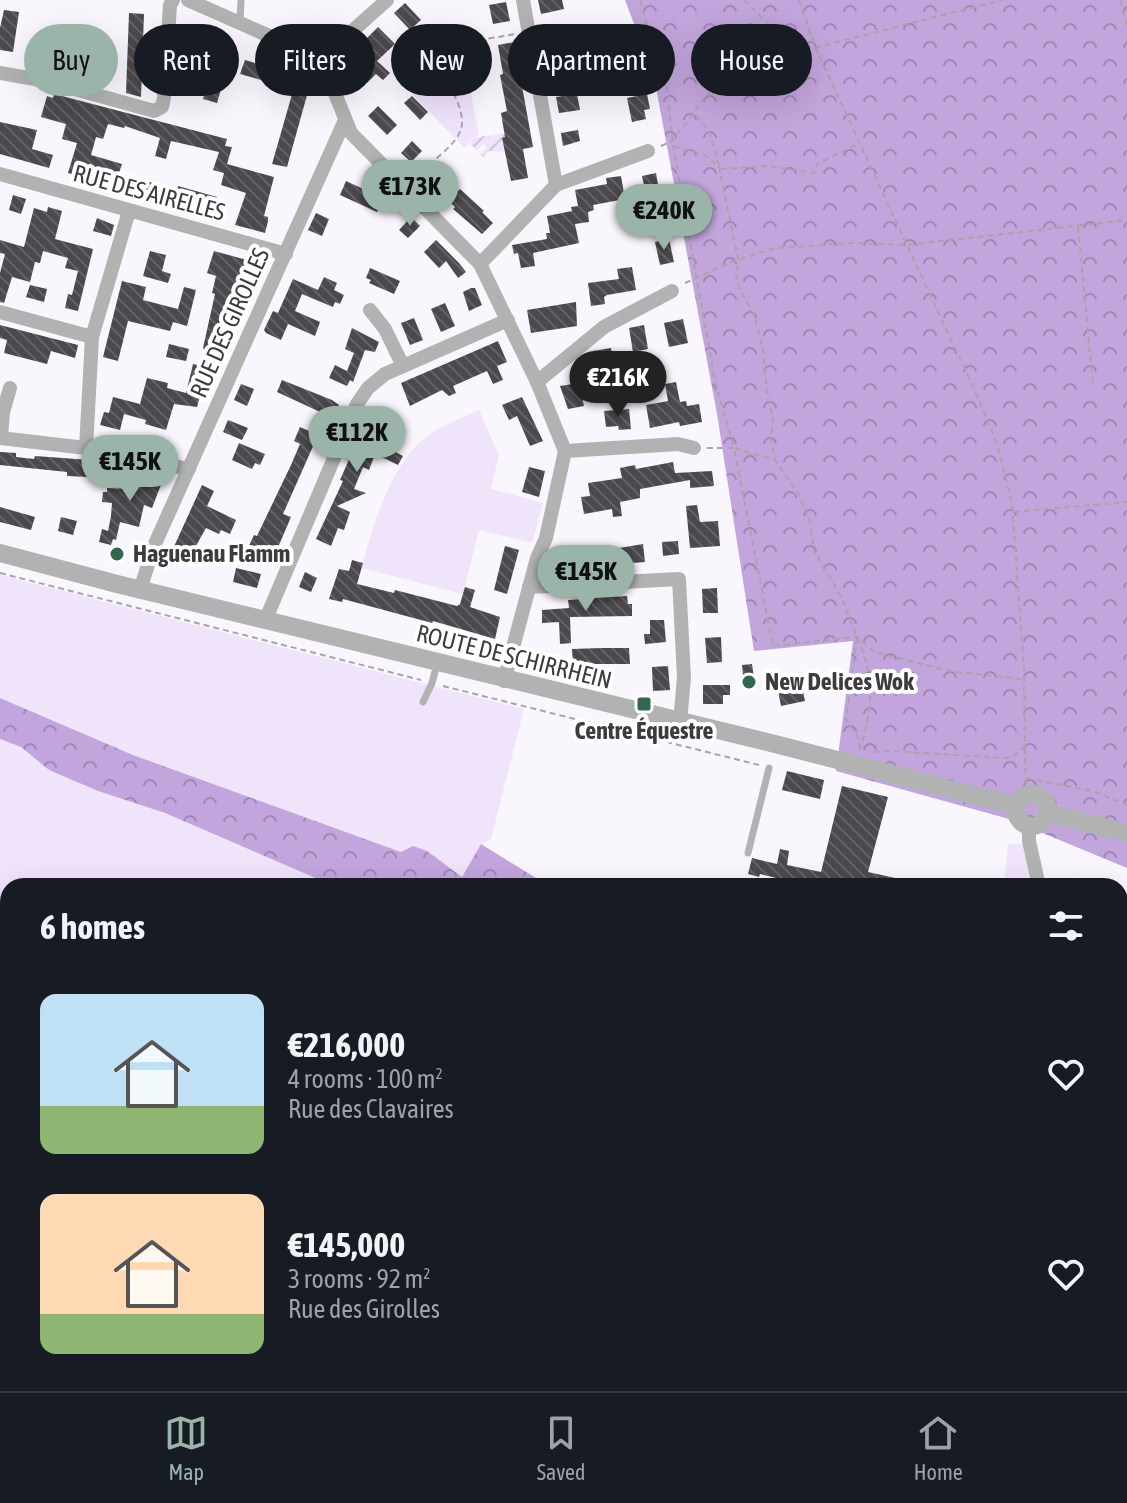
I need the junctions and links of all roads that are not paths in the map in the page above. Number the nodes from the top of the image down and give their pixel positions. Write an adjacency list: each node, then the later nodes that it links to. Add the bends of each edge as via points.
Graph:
1 (173, 0): 9 (street, via 164,98 154,111)
2 (188, 0): 6 (street)
3 (241, 0): 6 (lane)
4 (387, 0): 7 (street)
5 (523, 0): 14 (street)
6 (240, 24): 8 (street)
7 (362, 24)
8 (255, 30)
9 (0, 73)
10 (336, 96): 11 (street)
11 (345, 120): 16 (street, RUE DES GIROLLES); 17 (street, via 351,133)
12 (648, 151): 14 (street)
13 (0, 174): 15 (street, RUE DES AIRELLES)
14 (556, 185): 17 (street)
15 (129, 211): 16 (street, RUE DES AIRELLES); 22 (street)
16 (286, 254): 30 (street, RUE DES GIROLLES)
17 (480, 264): 21 (street)
18 (672, 291): 24 (street, via 604,327)
19 (370, 310): 23 (street)
20 (0, 312): 22 (street)
21 (508, 320): 23 (street); 24 (street)
22 (92, 337): 27 (street)
23 (403, 366): 34 (street, via 376,381 357,404)
24 (537, 382): 29 (street)
25 (10, 388): 26 (street)
26 (1, 437): 27 (street)
27 (86, 448): 30 (street)
28 (694, 448): 29 (street, via 678,444)
29 (565, 451): 32 (street)
30 (189, 469): 33 (street, RUE DES GIROLLES)
31 (0, 553): 33 (street, ROUTE DE SCHIRRHEIN)
32 (529, 587): 36 (street); 38 (street, via 679,579 684,678)
33 (140, 590): 34 (street, ROUTE DE SCHIRRHEIN)
34 (265, 621): 35 (street, ROUTE DE SCHIRRHEIN)
35 (437, 664): 36 (street, ROUTE DE SCHIRRHEIN); 37 (lane)
36 (504, 681): 38 (street, ROUTE DE SCHIRRHEIN)
37 (423, 702)
38 (680, 722): 40 (street, ROUTE DE SCHIRRHEIN)
39 (769, 768): 44 (lane)
40 (1023, 793): 41 (street, ROUTE DE SCHIRRHEIN, via 1042,798); 42 (street, via 1020,821)
41 (1048, 813): 42 (street, via 1043,822); 43 (street, ROUTE DE SCHIRRHEIN)
42 (1029, 826): 45 (street)
43 (1127, 833)
44 (748, 853)
45 (1037, 878)

